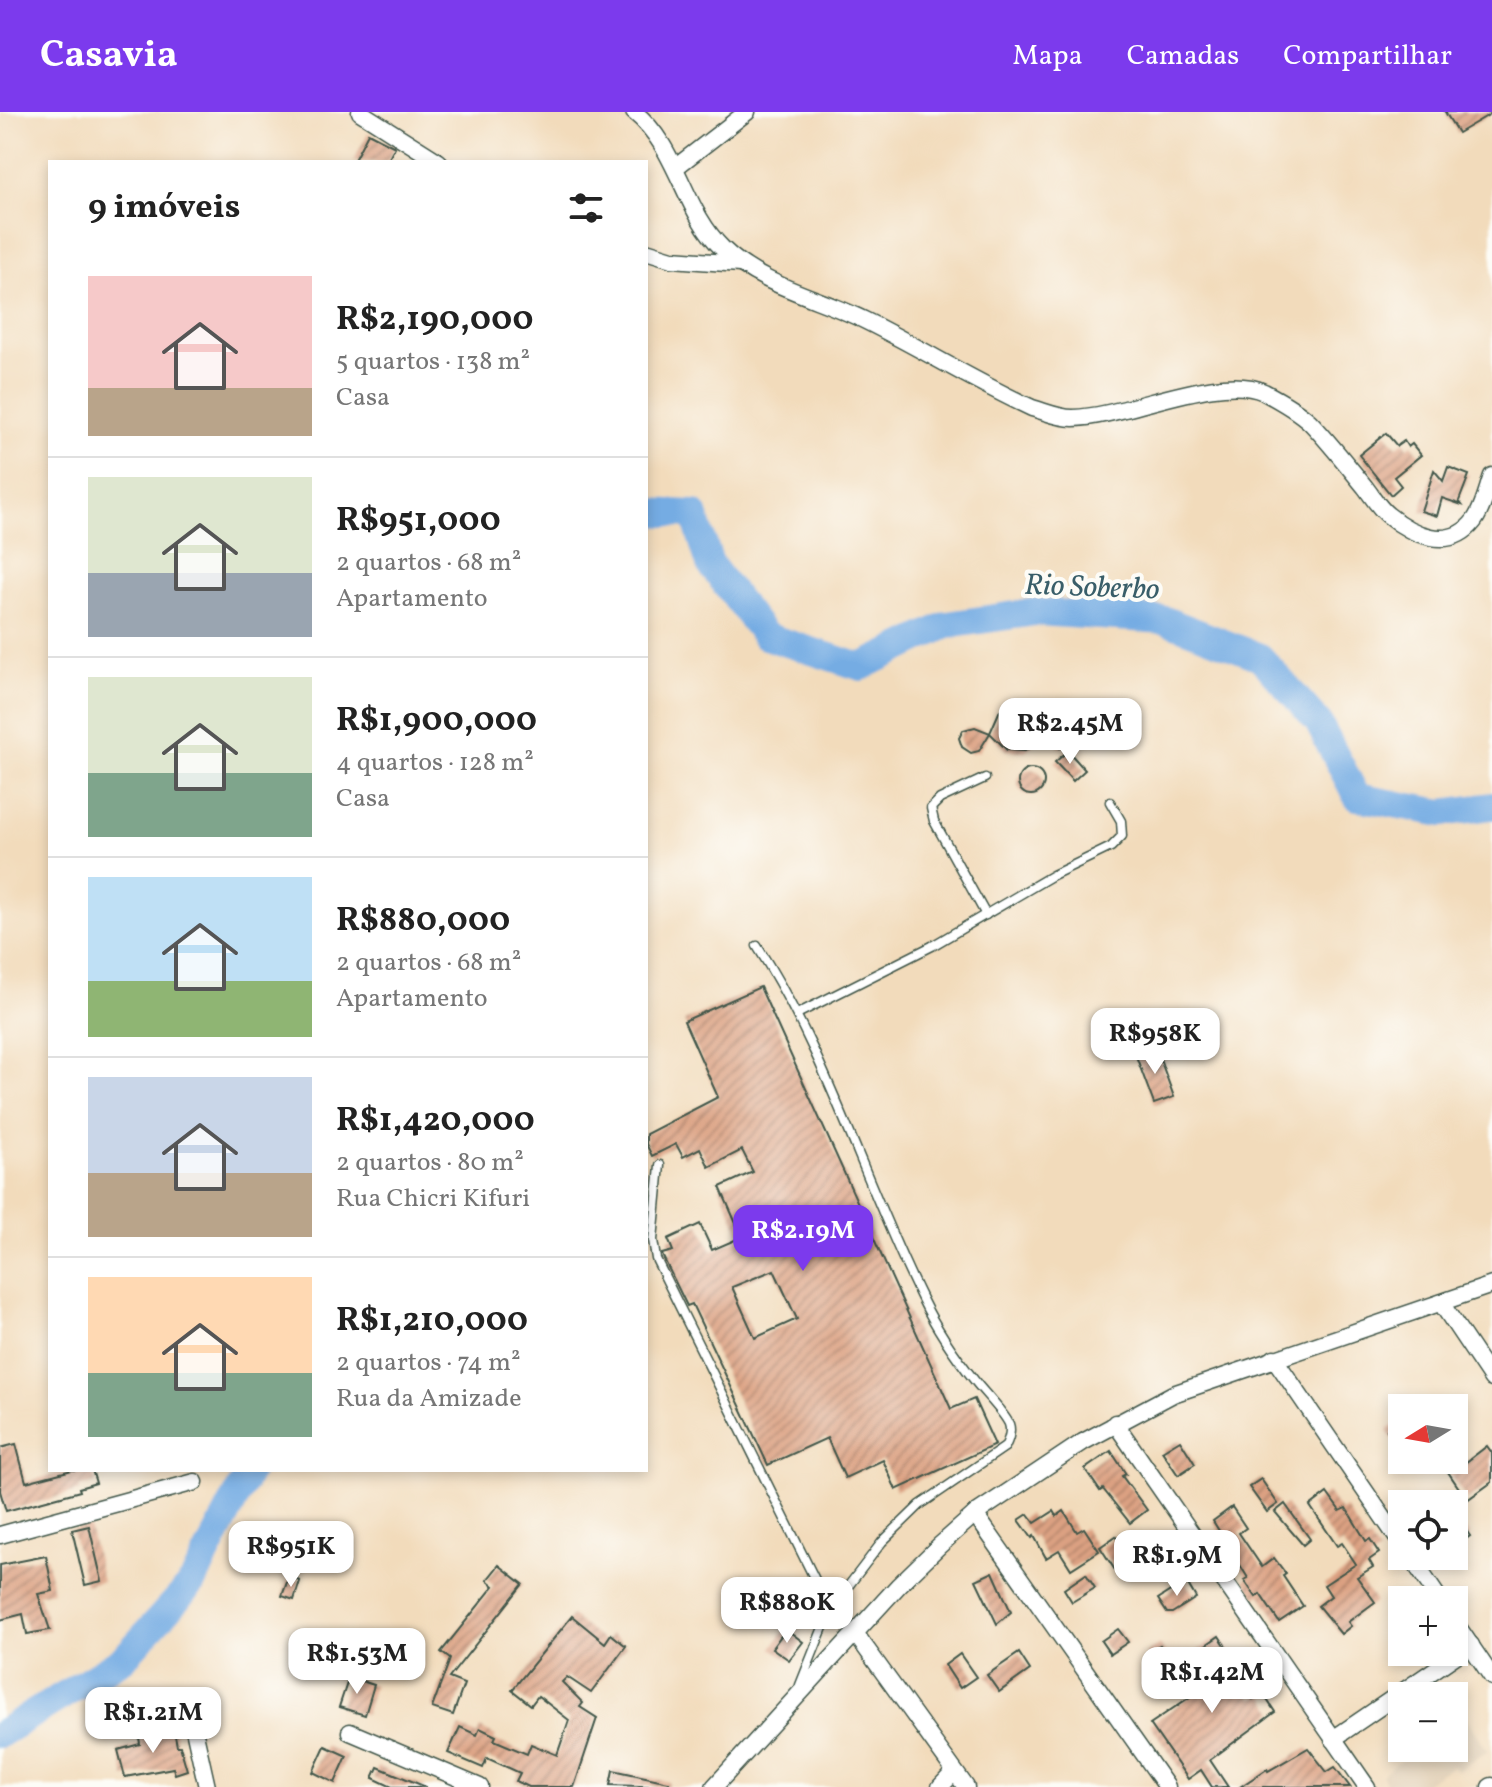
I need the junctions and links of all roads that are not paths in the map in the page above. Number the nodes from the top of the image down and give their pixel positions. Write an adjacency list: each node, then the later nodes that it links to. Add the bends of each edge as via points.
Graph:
1 (360, 112): 4 (street)
2 (634, 112): 5 (street)
3 (747, 112): 5 (street)
4 (436, 160)
5 (676, 167): 7 (street, via 702,221)
6 (648, 252): 7 (street, via 672,259)
7 (740, 264): 8 (street, via 1055,416 1092,416 1226,386 1249,386 1307,419 1387,514 1420,536 1446,538 1468,528)
8 (1492, 476)
9 (985, 778): 11 (lane, via 931,808)
10 (1110, 802): 11 (lane, via 1121,821 1122,836 1111,847)
11 (986, 915): 13 (lane)
12 (757, 946): 13 (lane)
13 (797, 1014): 24 (lane, via 931,1316 1009,1424 1005,1447 920,1505 882,1542)
14 (660, 1165): 24 (lane, via 656,1259)
15 (1492, 1285): 16 (street)
16 (1441, 1303): 17 (street); 18 (street)
17 (1274, 1358): 19 (street, via 1173,1394); 22 (street)
18 (1492, 1379)
19 (1115, 1423): 21 (street); 32 (street)
20 (195, 1482): 23 (street)
21 (975, 1514): 25 (street); 39 (street)
22 (1388, 1525)
23 (0, 1535)
24 (830, 1610): 30 (lane)
25 (855, 1633): 30 (street); 33 (street)
26 (1468, 1641): 27 (street)
27 (1471, 1645): 28 (street); 32 (street)
28 (1492, 1677)
29 (187, 1698): 34 (street)
30 (793, 1700): 36 (street)
31 (350, 1732): 35 (street)
32 (1333, 1739): 40 (street)
33 (954, 1772): 37 (street); 38 (street)
34 (207, 1787)
35 (480, 1787)
36 (714, 1787)
37 (940, 1787)
38 (966, 1787)
39 (1167, 1787)
40 (1367, 1787)

